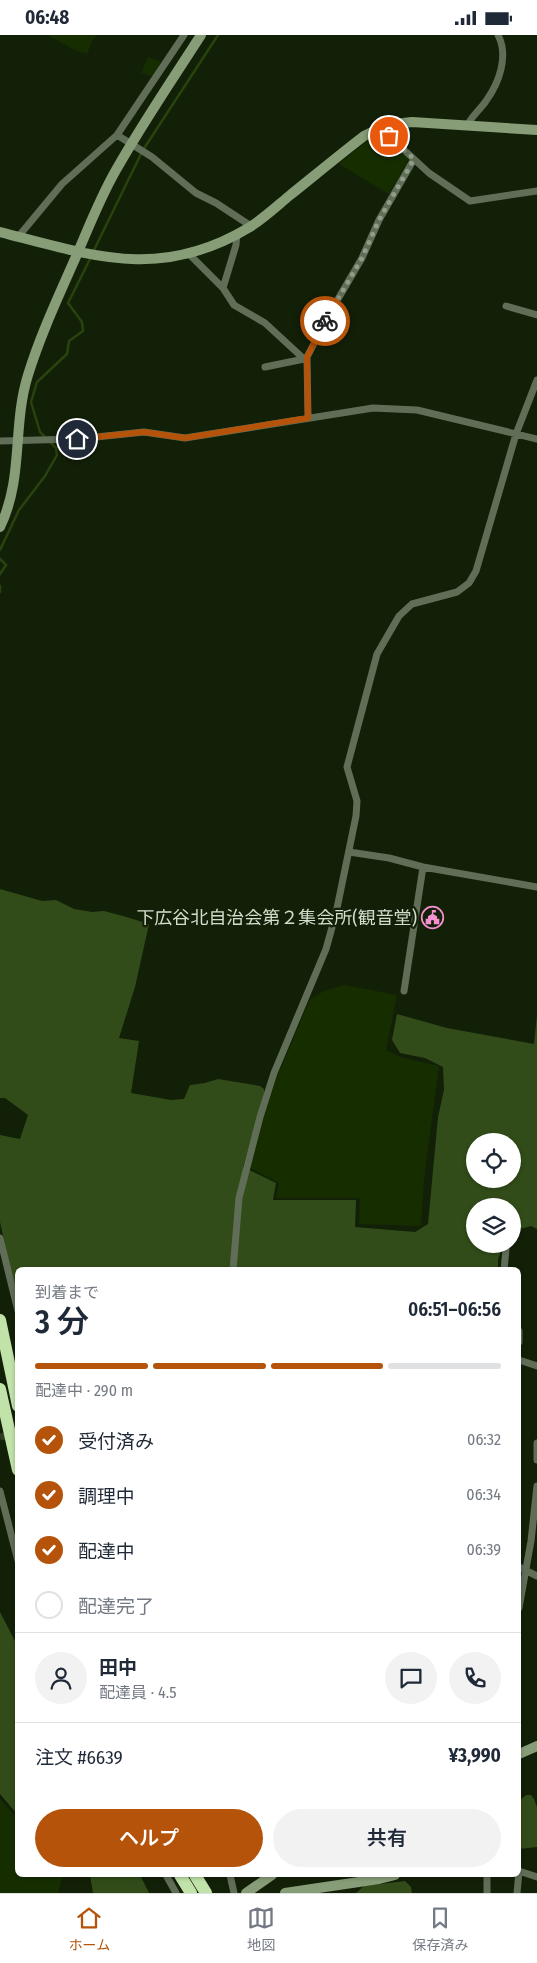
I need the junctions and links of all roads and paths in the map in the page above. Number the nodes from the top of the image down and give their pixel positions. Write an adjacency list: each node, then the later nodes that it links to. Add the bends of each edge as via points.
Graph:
1 (184, 35): 7 (street)
2 (201, 35): 8 (street)
3 (498, 35): 5 (street, via 503,54 502,68 487,101)
4 (381, 126): 5 (street, via 412,122); 9 (street); 11 (street, via 369,132)
5 (467, 126): 6 (street)
6 (537, 129)
7 (117, 135): 8 (street); 14 (street, via 62,184)
8 (131, 145): 11 (street, via 152,157 196,193); 15 (street, via 101,199)
9 (414, 159): 10 (street, via 470,201); 20 (street)
10 (537, 191)
11 (251, 226): 13 (street)
12 (0, 232): 14 (street)
13 (238, 233): 16 (street); 17 (street)
14 (18, 237): 15 (street)
15 (78, 251): 16 (street, via 109,258 148,260); 26 (street, via 28,374 21,401)
16 (189, 253): 17 (street)
17 (222, 288): 20 (street, via 238,309 265,323)
18 (506, 306): 19 (street)
19 (537, 315)
20 (305, 361): 21 (street); 23 (street)
21 (265, 367)
22 (537, 381): 24 (street)
23 (308, 418): 24 (street, via 362,408 396,408); 26 (street, via 185,438 144,432 77,439)
24 (516, 434): 25 (street); 29 (street, via 476,571 469,583 456,592 412,604 399,616 377,654 347,767 357,801)
25 (537, 439)
26 (18, 440): 27 (street); 28 (street, via 14,485)
27 (0, 441)
28 (0, 527)
29 (349, 852): 30 (street); 35 (street, via 326,949 274,1073 257,1127 239,1198)
30 (423, 867): 31 (street); 32 (street)
31 (537, 887)
32 (404, 991)
33 (0, 1238): 37 (street)
34 (506, 1253): 36 (street)
35 (232, 1267)
36 (504, 1267)
37 (15, 1299)
38 (0, 1320): 42 (highway)
39 (521, 1361): 40 (street)
40 (537, 1366)
41 (0, 1389): 44 (highway)
42 (15, 1392)
43 (537, 1443): 45 (street)
44 (15, 1456)
45 (537, 1460)
46 (537, 1486): 49 (street)
47 (0, 1491): 48 (street)
48 (15, 1549)
49 (522, 1568): 50 (street); 51 (street)
50 (537, 1576)
51 (521, 1581)
52 (537, 1746): 53 (street)
53 (521, 1752)
54 (521, 1872): 64 (street)
55 (165, 1877): 66 (street)
56 (165, 1877): 67 (street)
57 (181, 1877): 68 (highway)
58 (196, 1877): 69 (highway)
59 (230, 1877): 70 (street)
60 (269, 1877): 71 (street)
61 (387, 1877): 65 (street)
62 (487, 1877): 72 (street)
63 (518, 1877): 73 (street)
64 (537, 1877)
65 (292, 1892)
66 (170, 1893)
67 (176, 1893)
68 (191, 1893)
69 (206, 1893)
70 (234, 1893)
71 (246, 1893)
72 (487, 1893)
73 (517, 1893)

